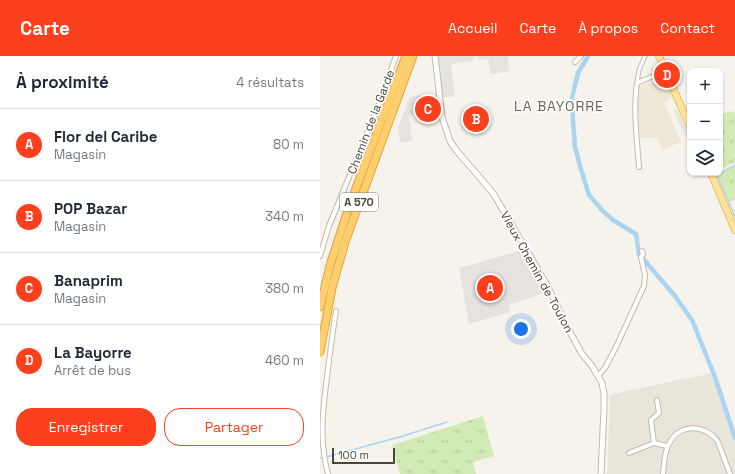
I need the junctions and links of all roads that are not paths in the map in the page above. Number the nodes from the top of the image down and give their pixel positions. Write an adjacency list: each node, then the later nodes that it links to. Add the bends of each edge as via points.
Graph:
1 (396, 56): 16 (street, Chemin de la Garde, via 329,226)
2 (406, 56): 17 (highway, A 570, via 350,204 333,255)
3 (413, 56): 19 (highway, A 570, via 345,242 332,288)
4 (435, 56): 20 (street, Vieux Chemin de Toulon, via 442,117 450,141 492,193 547,285 582,354)
5 (581, 56): 8 (street)
6 (645, 56): 10 (street)
7 (660, 58): 9 (main road)
8 (575, 62)
9 (665, 71): 10 (street); 11 (main road)
10 (637, 83): 12 (street, via 635,99)
11 (687, 120)
12 (639, 167)
13 (712, 176): 14 (main road)
14 (735, 230)
15 (642, 254): 20 (street, via 644,286 605,368)
16 (320, 256)
17 (320, 307)
18 (336, 312): 25 (street, via 321,424 321,448)
19 (320, 352)
20 (598, 376): 26 (street, Vieux Chemin de Toulon, via 604,394)
21 (657, 400): 22 (street, via 659,413 651,420)
22 (654, 442): 23 (street); 24 (street)
23 (667, 446): 27 (street); 28 (street, via 675,434 683,430 696,427 704,429 718,442)
24 (629, 453)
25 (328, 474)
26 (601, 474)
27 (663, 474)
28 (730, 474)

